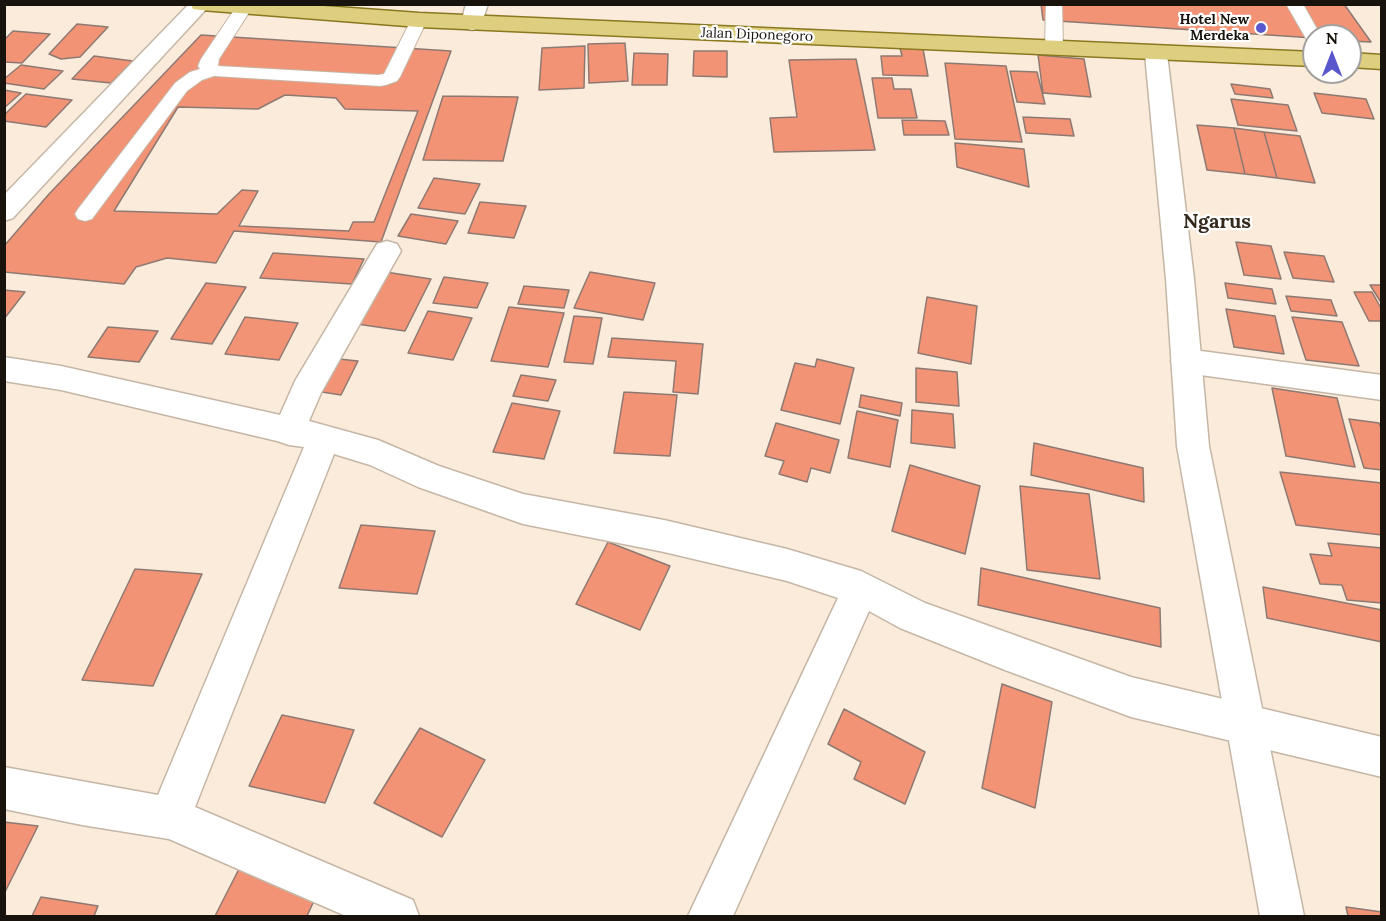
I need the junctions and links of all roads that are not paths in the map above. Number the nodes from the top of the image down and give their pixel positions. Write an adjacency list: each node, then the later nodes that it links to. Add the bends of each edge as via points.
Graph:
1 (201, 4): 4 (main road, Jalan Diponegoro); 14 (street)
2 (1054, 4): 8 (lane)
3 (1294, 4): 7 (lane)
4 (244, 8): 6 (main road, Jalan Diponegoro); 13 (lane, via 210,59 207,66)
5 (474, 14): 6 (main road, Jalan Diponegoro); 8 (main road, Jalan Diponegoro)
6 (419, 20): 13 (lane, via 391,77 380,81)
7 (1306, 24)
8 (1054, 47): 9 (main road, Jalan Diponegoro)
9 (1156, 54): 10 (main road, Jalan Diponegoro); 17 (street)
10 (1302, 59)
11 (1362, 61): 12 (main road)
12 (1382, 62)
13 (213, 70): 15 (lane, via 181,87)
14 (4, 212)
15 (85, 214)
16 (387, 251): 20 (street, via 306,390)
17 (1186, 361): 19 (street); 23 (street, via 1193,446)
18 (4, 369): 20 (street, via 61,378)
19 (1382, 388)
20 (288, 432): 21 (street)
21 (324, 438): 22 (street, via 378,454 430,477 523,509 663,536 786,565); 26 (street)
22 (861, 588): 23 (street, via 913,616 1131,697); 28 (street)
23 (1245, 724): 24 (street); 29 (street)
24 (1382, 757)
25 (4, 788): 26 (street)
26 (170, 818): 27 (street)
27 (397, 916)
28 (710, 916)
29 (1282, 916)

